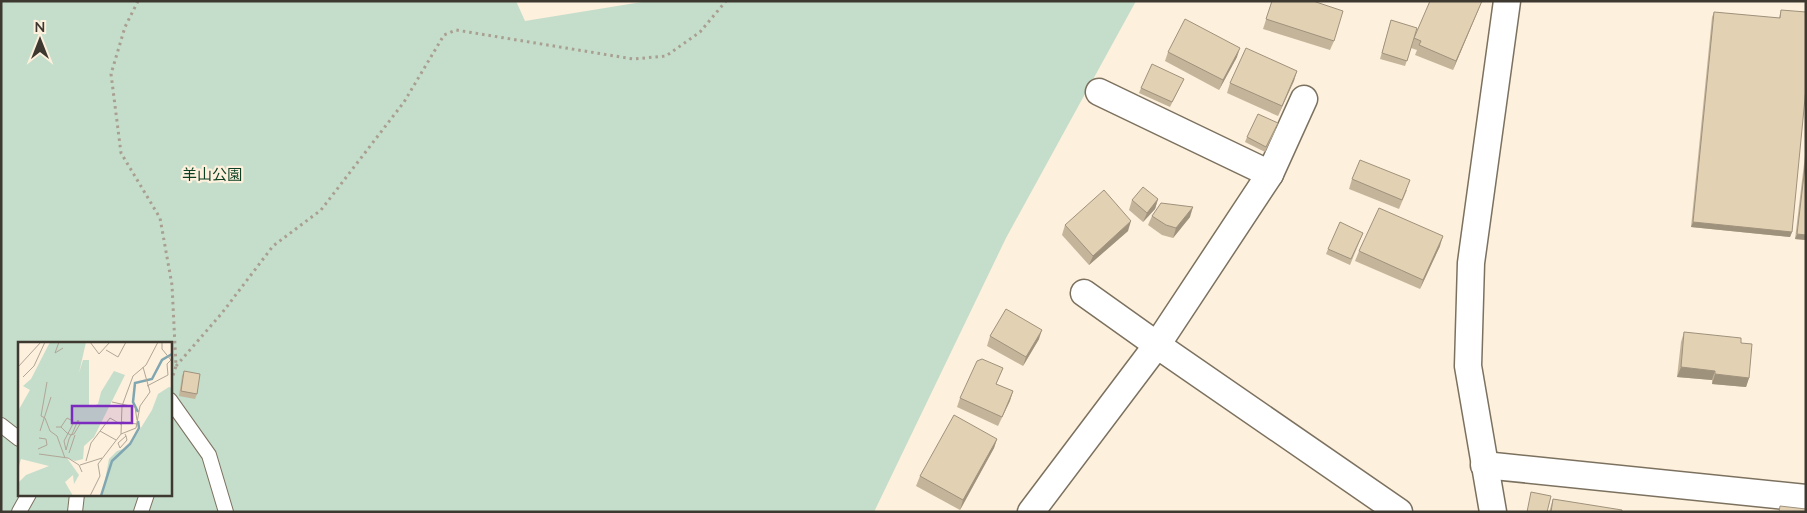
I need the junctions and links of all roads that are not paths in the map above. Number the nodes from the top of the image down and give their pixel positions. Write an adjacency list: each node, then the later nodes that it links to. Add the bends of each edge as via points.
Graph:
1 (1507, 1): 10 (street, via 1470,263 1468,366)
2 (1099, 92): 4 (street)
3 (1304, 99): 4 (street)
4 (1270, 174): 6 (street)
5 (1084, 293): 6 (street)
6 (1157, 345): 19 (street); 20 (street)
7 (171, 401): 18 (lane, via 209,455)
8 (1, 425): 9 (lane)
9 (18, 438)
10 (1484, 465): 14 (street); 21 (street)
11 (28, 496): 15 (lane)
12 (77, 496): 16 (lane)
13 (146, 496): 17 (lane)
14 (1806, 498)
15 (19, 512)
16 (75, 512)
17 (141, 512)
18 (226, 512)
19 (1031, 512)
20 (1399, 512)
21 (1493, 512)

